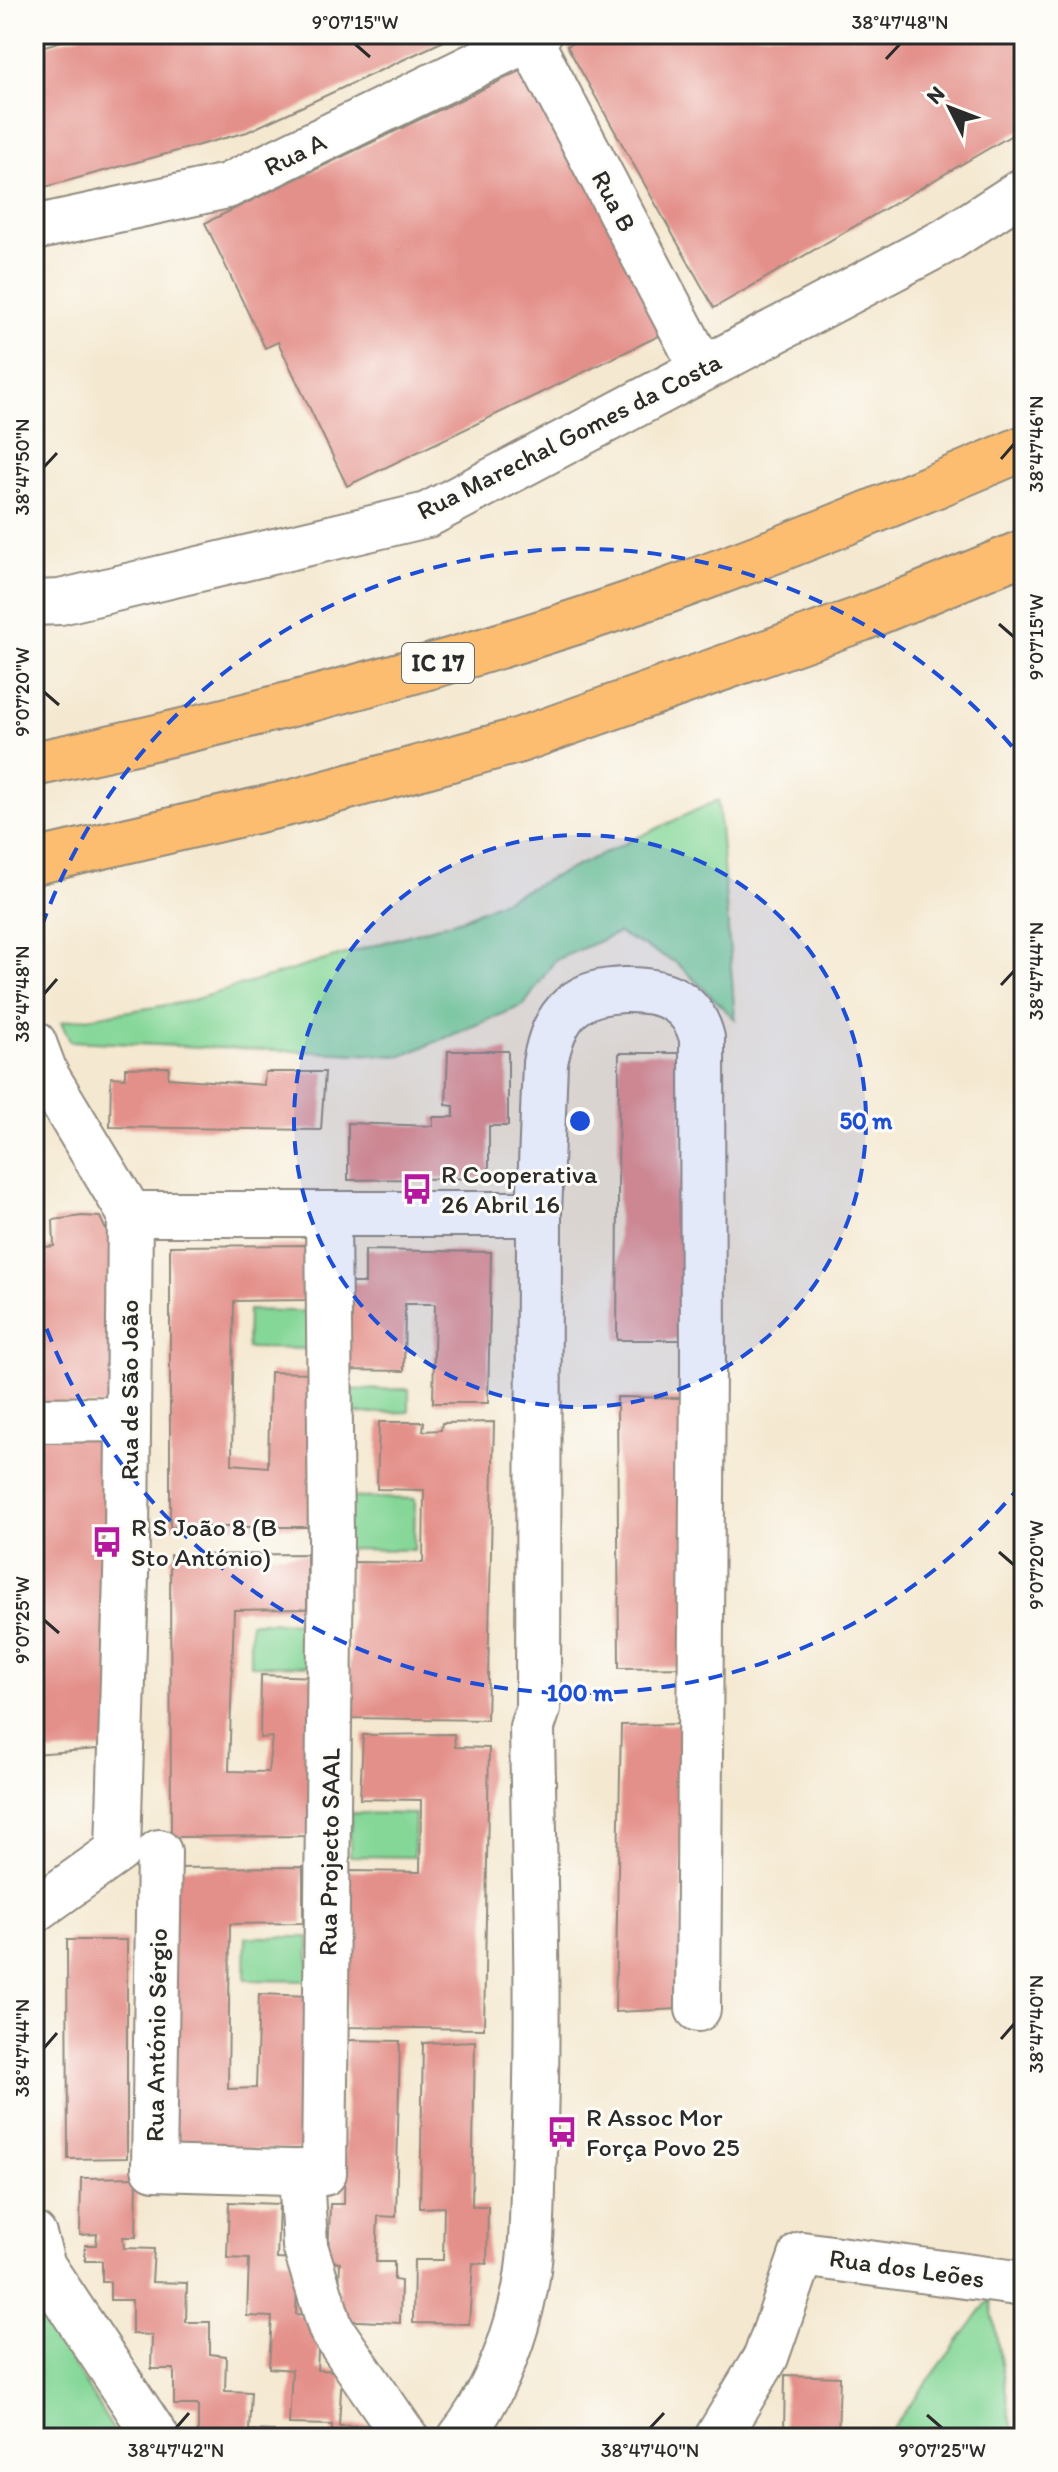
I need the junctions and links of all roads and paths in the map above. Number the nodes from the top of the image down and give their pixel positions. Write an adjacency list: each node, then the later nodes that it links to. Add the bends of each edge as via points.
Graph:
1 (532, 36): 3 (street, Rua A, via 227,186); 4 (street, Rua B)
2 (1024, 190): 4 (street, Rua Marechal Gomes da Costa, via 947,240)
3 (34, 228)
4 (702, 368): 7 (street, Rua Marechal Gomes da Costa, via 427,515 60,602)
5 (1024, 448): 8 (highway, IC 17, via 833,530 560,627 277,710)
6 (1024, 552): 9 (highway, via 861,619 517,741 293,802)
7 (34, 603)
8 (34, 764)
9 (34, 862)
10 (34, 1043): 11 (street, via 46,1075)
11 (130, 1214): 12 (street); 14 (street, Rua de São João)
12 (328, 1214): 13 (street); 19 (street, Rua Projecto SAAL, via 331,1557 324,2173)
13 (539, 1214): 18 (street, via 545,1063 555,1027 573,1005 602,991 648,989 671,998 692,1016 702,1038); 24 (street, via 538,1709 532,1727 537,2034 529,2263 509,2345)
14 (128, 1419): 15 (street); 17 (street, Rua de São João, via 118,1851)
15 (34, 1420)
16 (159, 1852): 19 (street, Rua António Sérgio, via 154,2168)
17 (34, 1911)
18 (698, 2009)
19 (301, 2172): 23 (street, via 305,2246 331,2329)
20 (34, 2235): 22 (street, via 43,2266)
21 (1024, 2284): 25 (street, Rua dos Leões, via 802,2254 766,2357)
22 (157, 2438)
23 (406, 2438)
24 (460, 2438)
25 (717, 2438)

